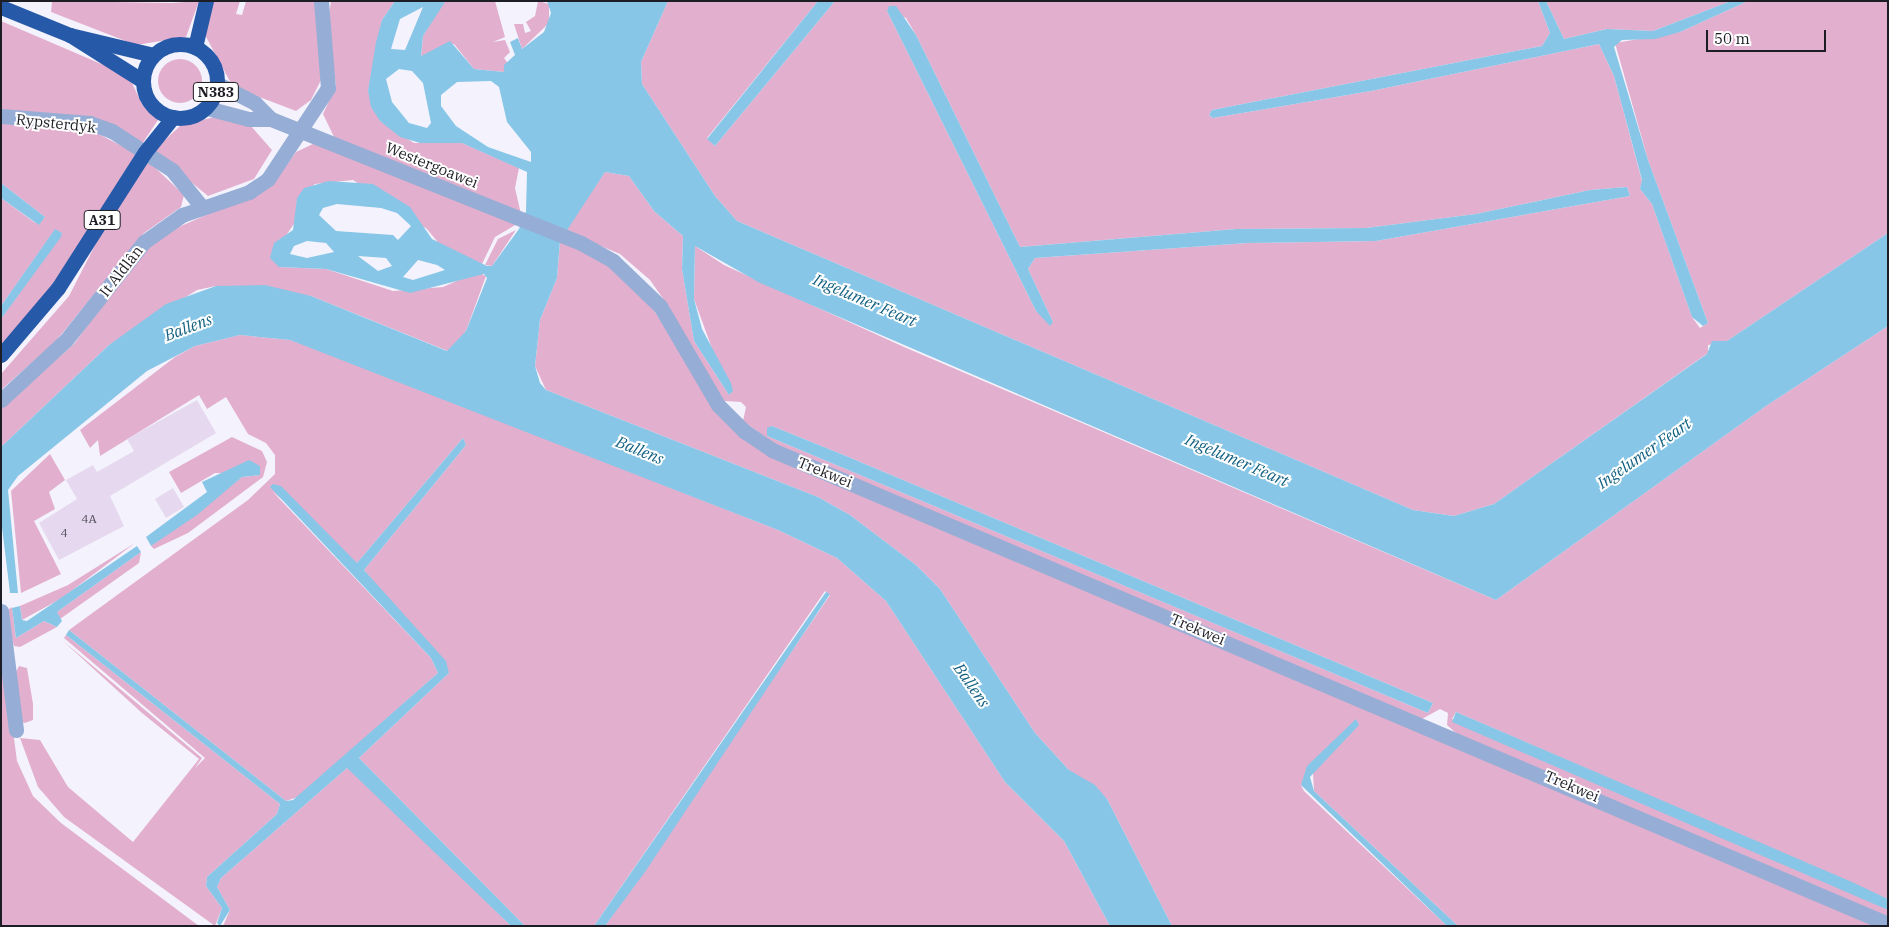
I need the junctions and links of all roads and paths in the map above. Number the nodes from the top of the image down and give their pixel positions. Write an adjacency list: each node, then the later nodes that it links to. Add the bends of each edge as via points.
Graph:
1 (206, 1): 5 (highway)
2 (321, 1): 13 (street, It Aldlân, via 328,88)
3 (1, 7): 4 (highway)
4 (70, 35): 6 (highway); 7 (highway)
5 (195, 47): 6 (highway, via 169,46); 8 (highway, N383, via 211,61)
6 (153, 55): 7 (highway)
7 (143, 82): 11 (highway, via 156,109)
8 (218, 84): 9 (highway, N383); 12 (street, Westergoawei, via 255,103)
9 (207, 108): 11 (highway, N383, via 190,116); 12 (street, Westergoawei, via 249,120)
10 (1, 116): 14 (street, Rypsterdyk, via 90,123)
11 (173, 117): 14 (highway, A31)
12 (271, 119): 13 (street, Westergoawei)
13 (299, 130): 15 (street, It Aldlân, via 264,183); 16 (street, Westergoawei)
14 (145, 152): 15 (street, Rypsterdyk, via 180,178); 17 (highway, A31, via 58,288)
15 (200, 206): 18 (street, It Aldlân, via 144,242 66,340)
16 (581, 243): 21 (street, Trekwei, via 638,281 660,306 718,405 744,431 772,450)
17 (1, 355)
18 (1, 400)
19 (1, 611): 20 (street)
20 (16, 730)
21 (1888, 924)

